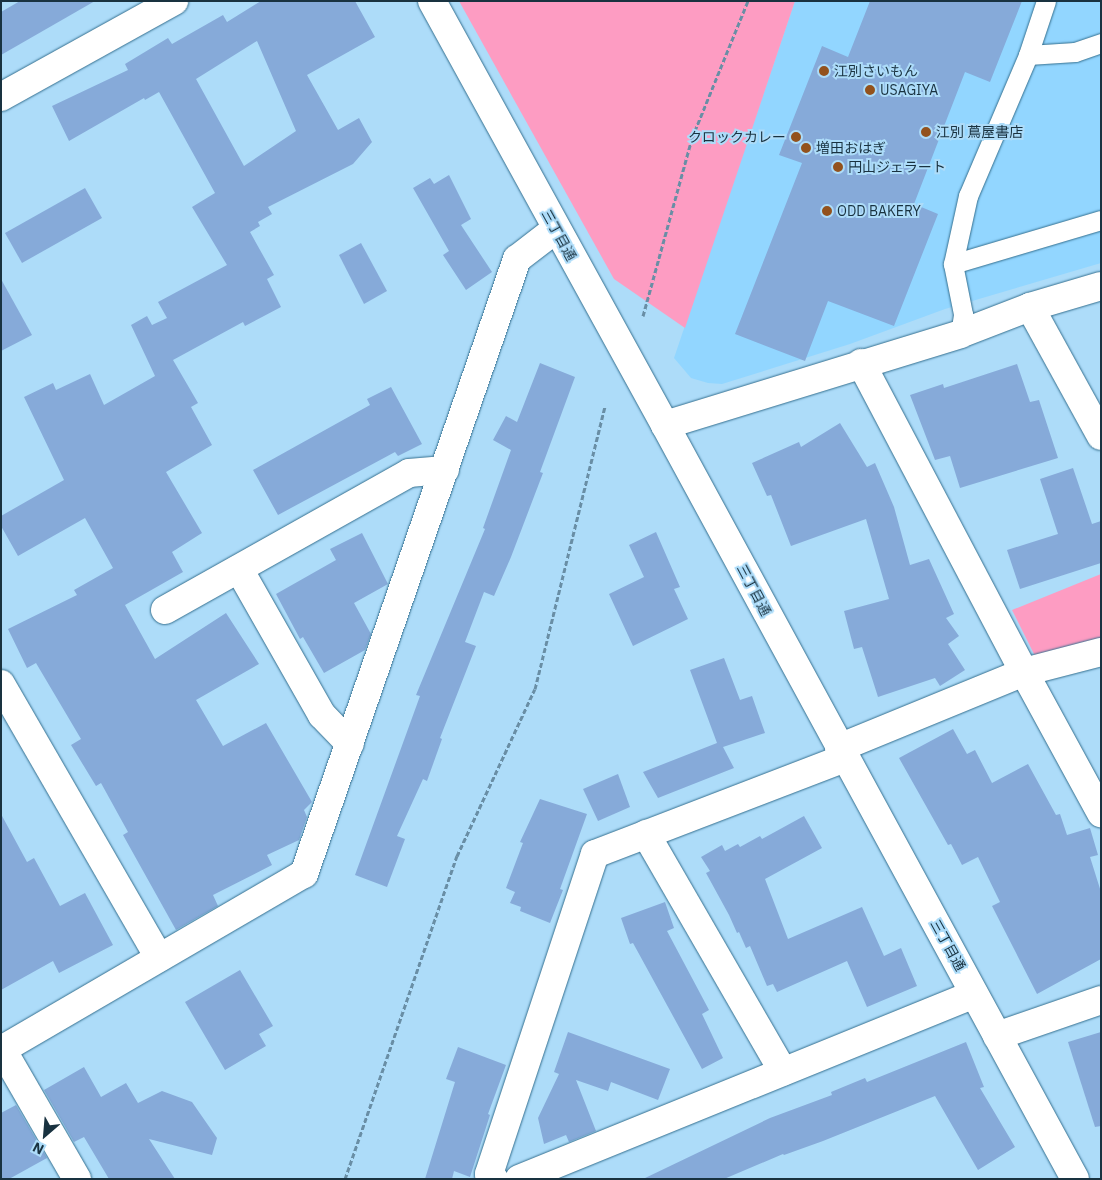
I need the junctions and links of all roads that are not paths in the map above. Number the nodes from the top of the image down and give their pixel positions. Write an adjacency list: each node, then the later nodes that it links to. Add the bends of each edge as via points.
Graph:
1 (174, 1): 6 (street)
2 (432, 1): 8 (street, 三丁目通)
3 (1046, 1): 5 (lane)
4 (1101, 43): 5 (lane, via 1075,52)
5 (1028, 55): 9 (lane, via 968,196)
6 (1, 97)
7 (1101, 220): 9 (lane)
8 (556, 229): 14 (street, 三丁目通); 16 (street, via 517,259)
9 (953, 264): 12 (lane, via 963,314)
10 (1101, 286): 11 (street)
11 (1030, 307): 12 (street); 15 (street)
12 (960, 334): 13 (street)
13 (861, 363): 14 (street); 20 (street)
14 (666, 425): 23 (street, 三丁目通)
15 (1101, 436)
16 (444, 470): 17 (street, via 410,474); 22 (street)
17 (239, 569): 18 (street); 22 (street, via 322,714)
18 (165, 610)
19 (1101, 652): 20 (street)
20 (1024, 672): 23 (street); 24 (street)
21 (1, 684): 26 (street)
22 (350, 744): 26 (street, via 304,874)
23 (842, 753): 25 (street); 27 (street, 三丁目通)
24 (1101, 813)
25 (646, 834): 31 (street); 33 (street, via 595,854 489,1174)
26 (159, 958): 30 (street)
27 (974, 994): 29 (street, 三丁目通); 31 (street)
28 (1101, 1000): 29 (street)
29 (997, 1036): 35 (street, 三丁目通)
30 (2, 1049): 32 (street)
31 (783, 1071): 34 (street)
32 (77, 1179)
33 (494, 1179)
34 (519, 1179)
35 (1075, 1179)

